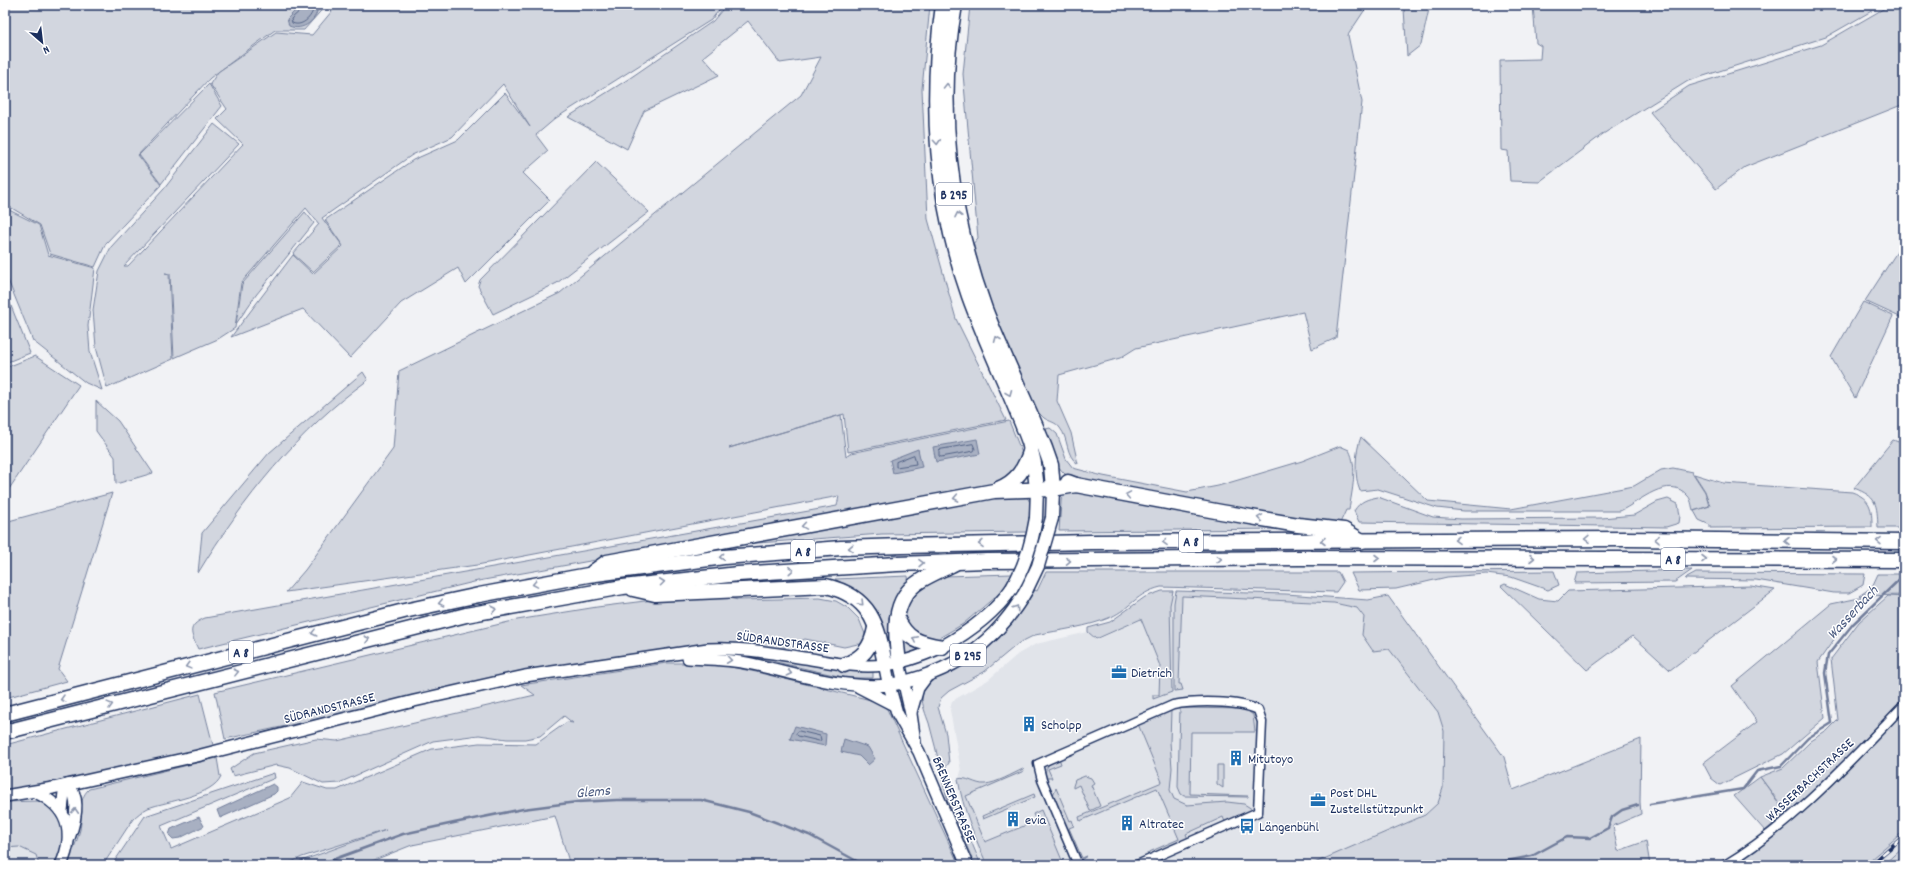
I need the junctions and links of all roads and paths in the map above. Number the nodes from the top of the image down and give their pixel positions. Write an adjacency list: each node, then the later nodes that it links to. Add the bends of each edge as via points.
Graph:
1 (943, 5): 3 (highway, B 295, one-way to 3, via 937,63 936,110 938,153 945,203 968,294)
2 (955, 5): 3 (highway, B 295, one-way to 2, via 985,308 967,254 957,211 949,150 947,108 948,60)
3 (1030, 428): 4 (highway, B 295); 5 (highway, B 295)
4 (1031, 449): 7 (highway, B 295); 9 (highway, A 8, via 1018,477 1007,486)
5 (1051, 465): 6 (highway, via 1056,473); 8 (highway, B 295)
6 (1076, 485): 8 (highway); 10 (highway, one-way to 6, via 1344,530 1298,525)
7 (1037, 489): 8 (highway); 9 (highway, A 8); 18 (main road, B 295, bridge, via 1036,518 1026,560 1012,588 975,626)
8 (1054, 489): 23 (main road, B 295, one-way to 8, bridge, via 963,659 991,638 1014,610 1038,566 1052,518)
9 (994, 490): 14 (highway, A 8, one-way to 14, via 607,562)
10 (1362, 541): 11 (highway, A 8, one-way to 10, via 1626,539); 14 (highway, A 8, one-way to 14, via 841,548 692,560)
11 (1904, 542)
12 (1904, 560): 13 (highway, A 8, one-way to 12, via 1301,558)
13 (956, 562): 15 (highway, A 8, one-way to 13, via 738,574); 16 (highway, via 914,586 903,598)
14 (588, 575): 29 (highway, A 8, one-way to 29, via 404,611)
15 (623, 587): 17 (highway, one-way to 17, via 655,594 826,586 853,596 862,603 868,610); 31 (highway, A 8, one-way to 15, via 466,614)
16 (897, 618): 18 (highway, one-way to 16, via 908,636); 20 (highway, via 895,632)
17 (875, 628): 21 (highway, via 865,653); 22 (highway)
18 (942, 647): 20 (main road, B 295)
19 (663, 656): 21 (main road, SÜDRANDSTRASSE, via 728,648); 26 (main road, SÜDRANDSTRASSE, one-way to 26, via 729,660 827,682); 33 (main road, SÜDRANDSTRASSE, via 518,678)
20 (899, 662): 22 (main road, SÜDRANDSTRASSE / B 295); 24 (main road, BRENNERSTRASSE)
21 (844, 665): 22 (main road, SÜDRANDSTRASSE)
22 (884, 665): 25 (main road)
23 (927, 676): 24 (main road, B 295); 30 (main road, via 918,688)
24 (903, 682): 25 (main road, B 295); 30 (main road, BRENNERSTRASSE)
25 (889, 685): 26 (main road, SÜDRANDSTRASSE); 27 (main road, BRENNERSTRASSE)
26 (858, 686): 27 (main road)
27 (894, 705): 32 (main road, BRENNERSTRASSE)
28 (1904, 705): 42 (street, WASSERBACHSTRASSE, via 1816,793 1762,840)
29 (5, 714)
30 (911, 714): 32 (main road, BRENNERSTRASSE)
31 (5, 732)
32 (916, 744): 39 (main road, BRENNERSTRASSE)
33 (68, 785): 34 (main road, SÜDRANDSTRASSE); 36 (main road, via 64,792); 37 (main road, one-way to 33, via 74,825 76,800 73,790)
34 (35, 792): 35 (main road, SÜDRANDSTRASSE); 36 (main road, via 50,798)
35 (5, 796)
36 (62, 811): 37 (main road)
37 (69, 838): 38 (main road)
38 (61, 865)
39 (967, 865)
40 (1078, 865): 41 (street, via 1042,780 1038,764 1173,705 1190,702 1248,705 1258,710 1262,722 1258,812)
41 (1137, 865)
42 (1725, 865)

